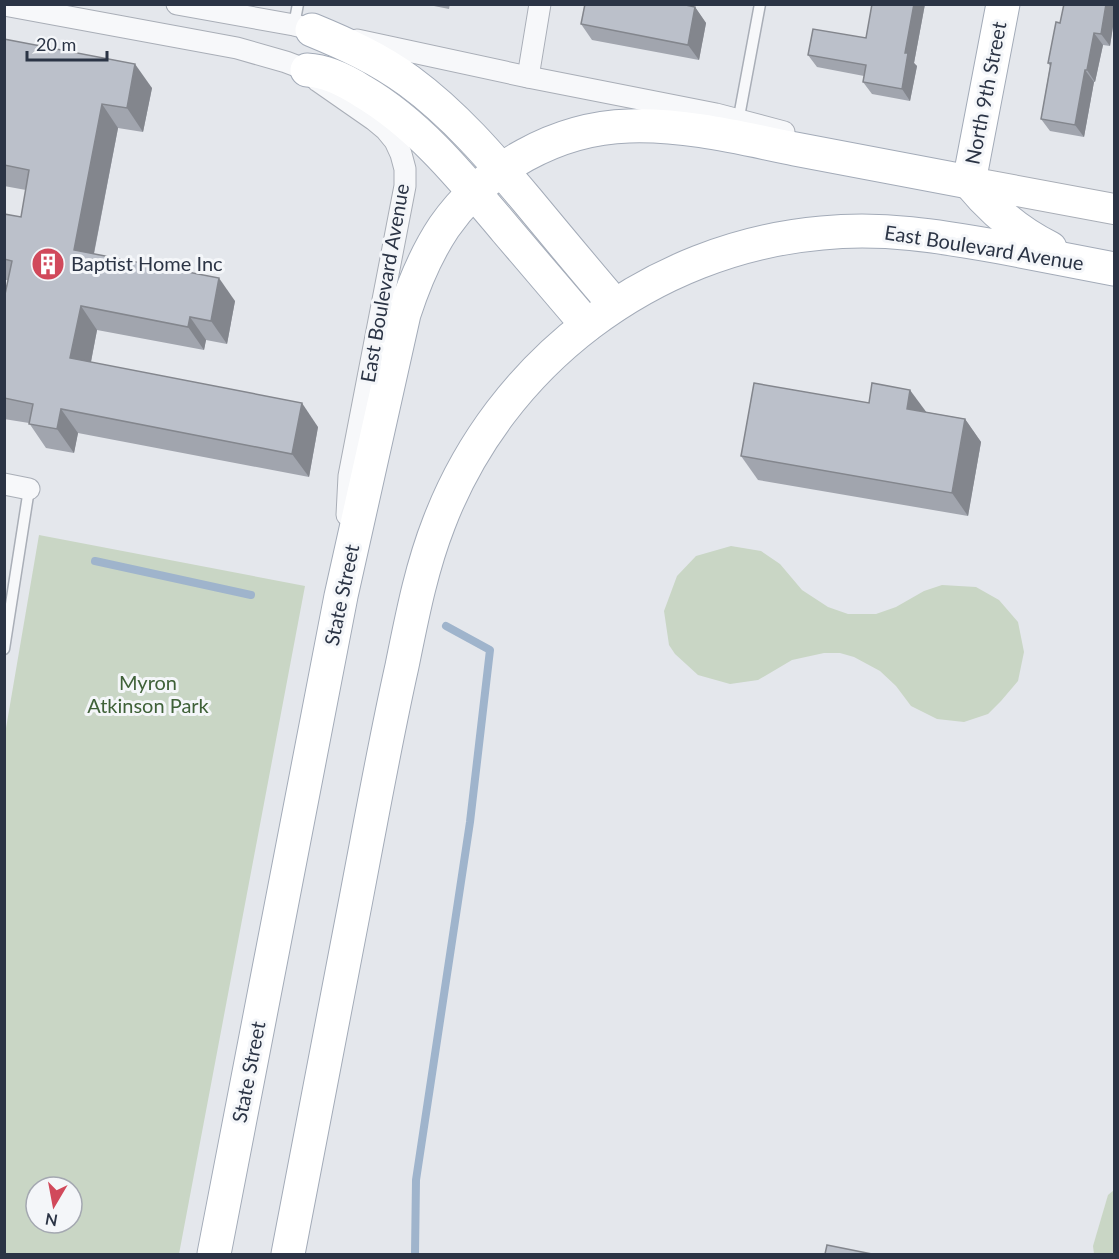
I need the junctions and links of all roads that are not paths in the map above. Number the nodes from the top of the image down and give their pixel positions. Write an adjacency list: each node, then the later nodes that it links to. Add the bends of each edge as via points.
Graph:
1 (177, 4): 6 (street)
2 (540, 4): 8 (street)
3 (760, 4): 9 (lane)
4 (1003, 4): 11 (main road, North 9th Street)
5 (4, 5): 7 (street, East Boulevard Avenue, via 237,48)
6 (301, 20): 8 (street); 10 (main road, via 409,81 455,120)
7 (307, 70): 12 (main road, via 337,77 375,98 430,144); 19 (street, East Boulevard Avenue, via 386,130 395,141 405,169 402,203 349,476)
8 (528, 77): 9 (street)
9 (737, 128): 10 (main road, State Street, via 604,128 556,140); 11 (main road, via 887,166)
10 (502, 170): 12 (main road, State Street); 15 (main road)
11 (969, 182): 13 (main road); 14 (main road, via 1021,232 1053,250)
12 (474, 193): 16 (main road); 19 (main road, State Street, via 444,226 412,289)
13 (1114, 209)
14 (1103, 267): 15 (main road, East Boulevard Avenue, via 945,237 876,231 819,233 758,243 705,259 651,283)
15 (615, 305): 16 (main road)
16 (586, 325): 22 (main road, via 526,380 483,435 449,496 430,548 399,677)
17 (4, 484): 18 (street)
18 (29, 489): 20 (lane)
19 (341, 596): 21 (main road, State Street)
20 (4, 649)
21 (214, 1254)
22 (288, 1254)

